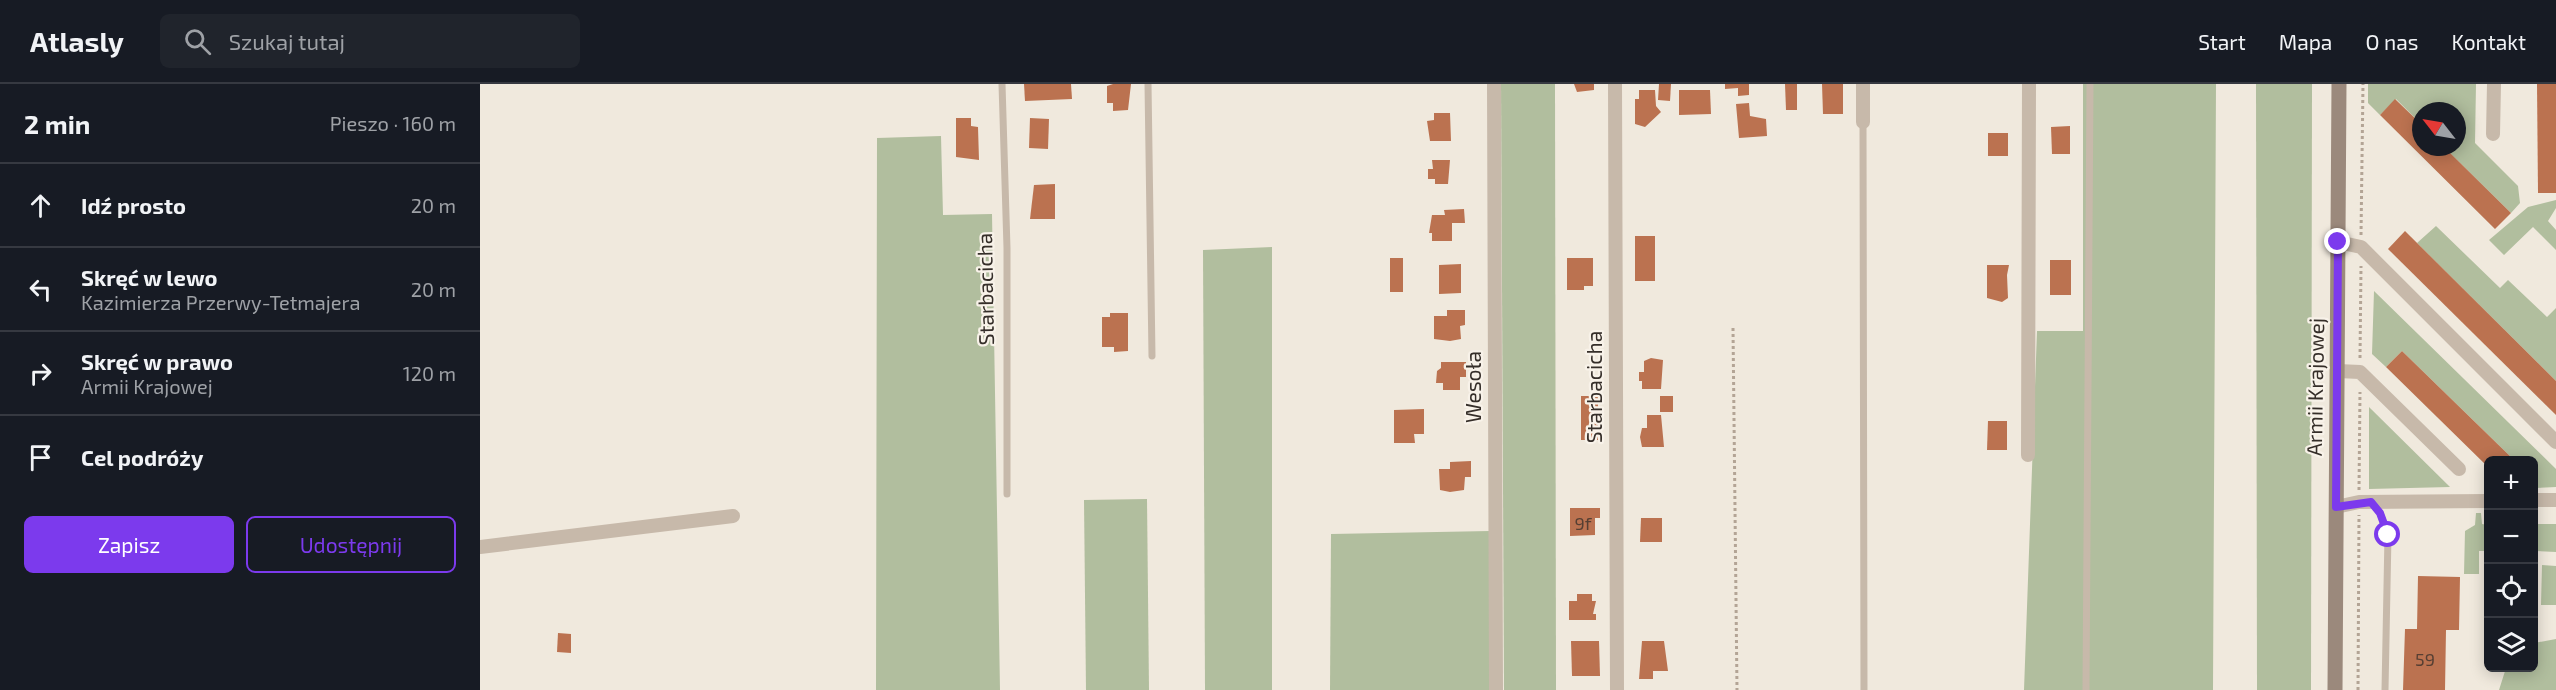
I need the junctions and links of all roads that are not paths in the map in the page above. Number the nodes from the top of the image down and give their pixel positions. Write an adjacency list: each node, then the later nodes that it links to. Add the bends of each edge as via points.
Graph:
1 (1002, 84): 18 (lane, Starbacicha)
2 (1148, 84): 13 (lane)
3 (1494, 84): 26 (street, Wesoła)
4 (1615, 84): 27 (street, Starbacicha)
5 (1863, 84): 10 (street)
6 (2029, 84): 16 (street)
7 (2090, 84): 29 (lane)
8 (2339, 84): 12 (street, Armii Krajowej)
9 (2494, 84): 11 (street)
10 (1863, 122): 28 (lane)
11 (2493, 134)
12 (2338, 242): 14 (street, Armii Krajowej); 15 (street, via 2361,247)
13 (1152, 356)
14 (2338, 371): 17 (street, via 2360,372); 23 (street, Armii Krajowej)
15 (2556, 442)
16 (2028, 454)
17 (2459, 469)
18 (1007, 494)
19 (2538, 500): 20 (street)
20 (2556, 500)
21 (2484, 501): 22 (street)
22 (2371, 502): 23 (street); 31 (lane, via 2388,535)
23 (2336, 507): 30 (street, Armii Krajowej)
24 (733, 516): 25 (street)
25 (480, 547)
26 (1496, 690)
27 (1617, 690)
28 (1864, 690)
29 (2086, 690)
30 (2335, 690)
31 (2385, 690)

